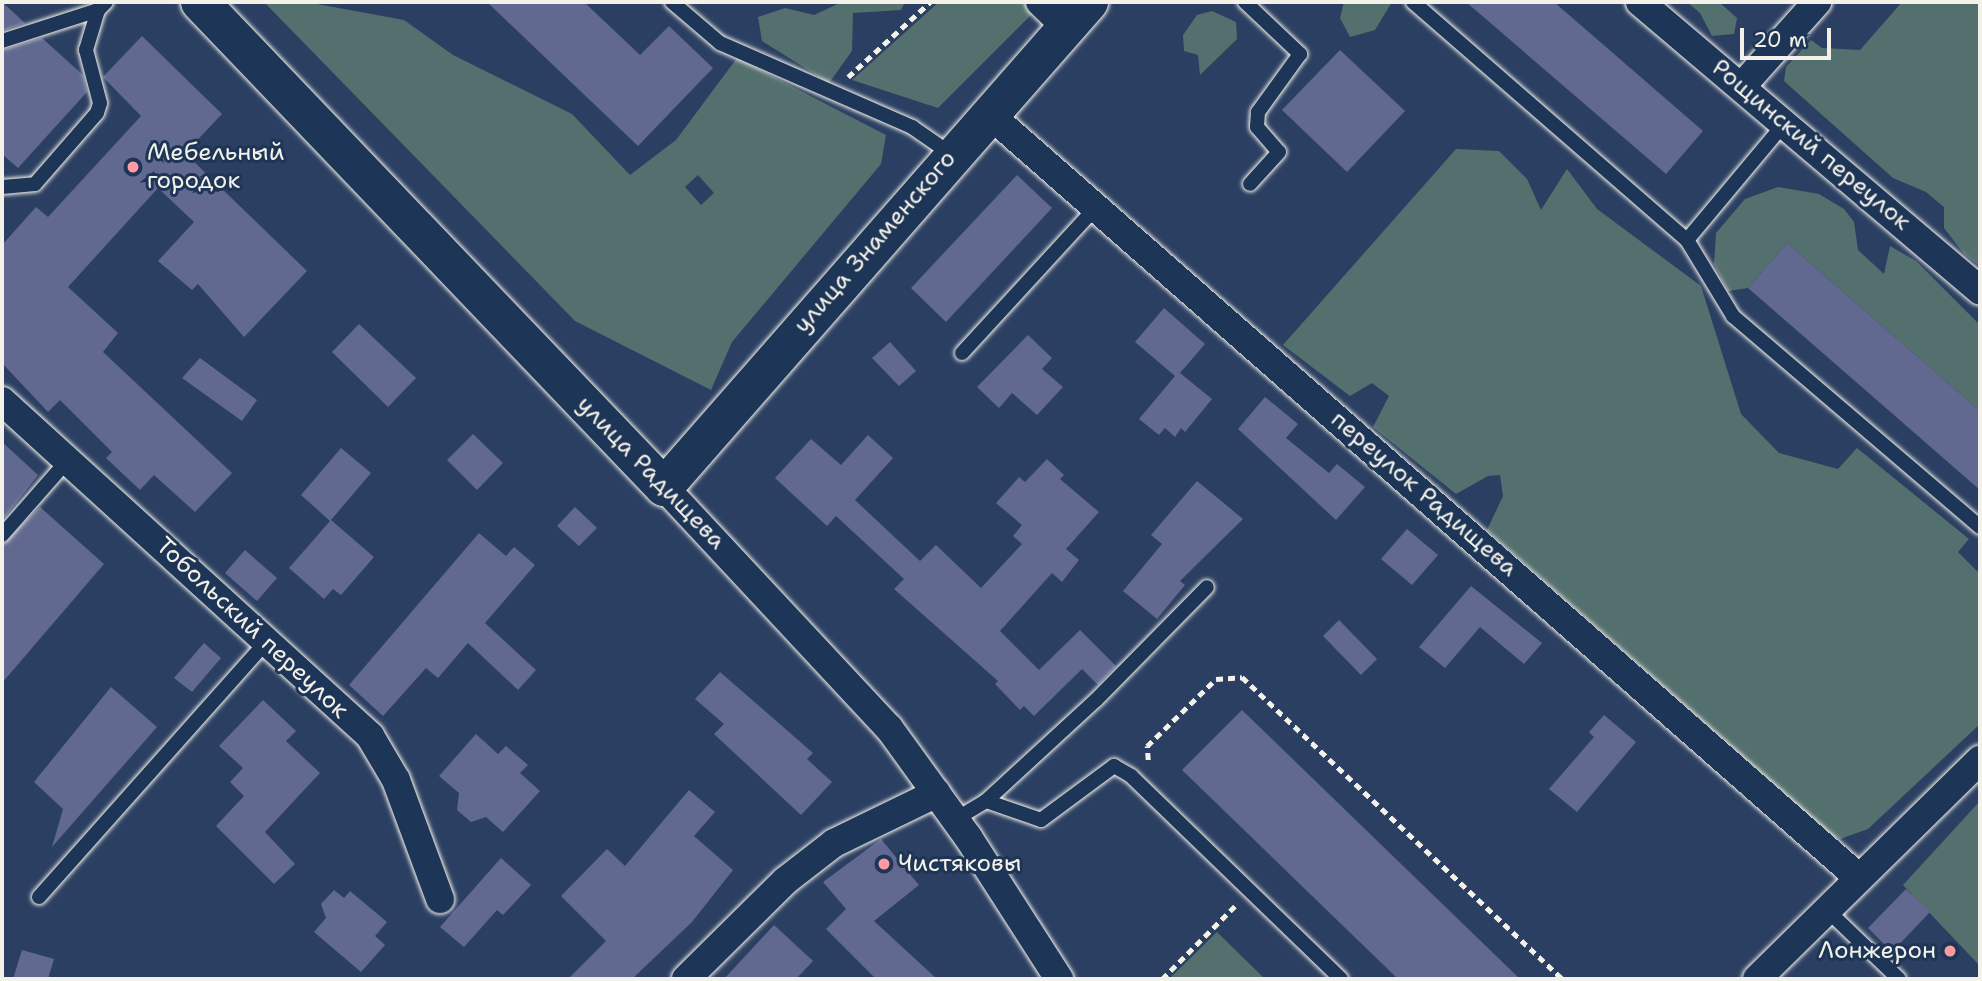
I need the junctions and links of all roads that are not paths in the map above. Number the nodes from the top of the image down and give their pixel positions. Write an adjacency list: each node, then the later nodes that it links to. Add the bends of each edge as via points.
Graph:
1 (200, 2): 22 (main road, улица Радищева)
2 (672, 2): 13 (lane, via 720,43 912,127)
3 (1245, 2): 14 (lane, via 1300,54 1258,112 1257,127 1279,152)
4 (1413, 2): 17 (lane)
5 (1640, 2): 10 (street, Рощинский переулок)
6 (1817, 2): 10 (street)
7 (102, 6): 9 (lane); 15 (lane, via 86,50 100,103 97,113 35,184)
8 (1065, 10): 11 (main road, улица Знаменского)
9 (2, 41)
10 (1742, 86): 12 (street, Рощинский переулок)
11 (988, 113): 13 (main road, улица Знаменского); 16 (street, переулок Радищева)
12 (1785, 123): 17 (lane); 18 (street, Рощинский переулок)
13 (951, 155): 22 (main road, улица Знаменского)
14 (1250, 184)
15 (2, 187)
16 (1097, 206): 19 (lane); 31 (street, переулок Радищева)
17 (1687, 240): 23 (lane, via 1734,316)
18 (1980, 290)
19 (962, 353)
20 (2, 401): 21 (street, Тобольский переулок)
21 (68, 460): 24 (lane); 26 (street, Тобольский переулок)
22 (664, 487): 28 (street, улица Радищева, via 889,728)
23 (1980, 527)
24 (2, 535)
25 (1207, 587): 29 (lane, via 1096,700)
26 (268, 640): 32 (lane); 33 (street, Тобольский переулок, via 384,755)
27 (1980, 760): 31 (street)
28 (937, 793): 30 (street, улица Радищева); 35 (street, via 834,843 785,881)
29 (986, 801): 30 (lane); 37 (lane, via 1041,820 1114,766 1131,776)
30 (956, 819): 36 (street, улица Радищева)
31 (1858, 877): 34 (street)
32 (39, 897)
33 (440, 899)
34 (1826, 909): 38 (street); 39 (lane)
35 (685, 979)
36 (1059, 979)
37 (1341, 979)
38 (1758, 979)
39 (1899, 979)

